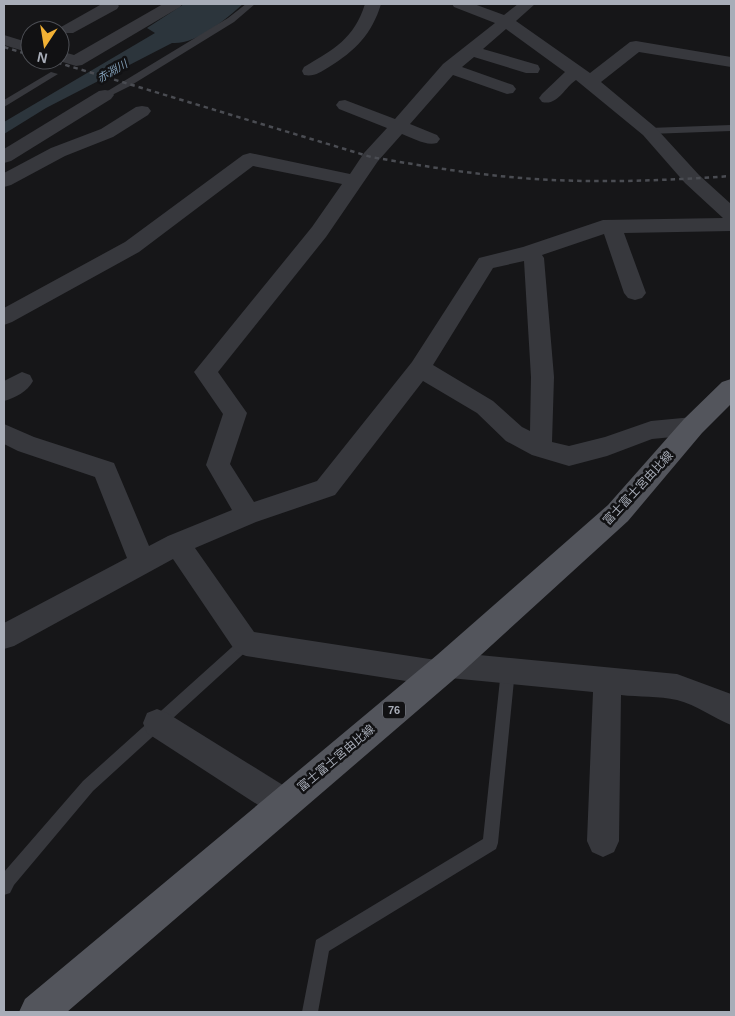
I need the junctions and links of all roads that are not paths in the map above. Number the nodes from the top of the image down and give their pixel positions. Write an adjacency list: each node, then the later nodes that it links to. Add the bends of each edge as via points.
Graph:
1 (107, 4): 8 (street, via 111,6)
2 (174, 4): 12 (street, via 76,61)
3 (251, 4): 20 (lane, via 231,20)
4 (373, 4): 16 (street, via 366,24 349,47)
5 (460, 4): 7 (street)
6 (527, 4): 7 (street)
7 (505, 21): 11 (street); 18 (street)
8 (70, 28)
9 (4, 40): 10 (street)
10 (20, 45)
11 (470, 50): 14 (street); 15 (street)
12 (70, 59)
13 (731, 62): 18 (street, via 636,46)
14 (450, 68): 19 (street); 25 (street)
15 (532, 69)
16 (310, 70)
17 (54, 74): 22 (lane)
18 (584, 77): 21 (street, via 567,78); 27 (street)
19 (507, 89)
20 (105, 95): 29 (street)
21 (548, 98)
22 (4, 104)
23 (345, 105): 25 (street)
24 (142, 111): 30 (street, via 107,134 58,152)
25 (399, 125): 28 (street); 31 (street, via 370,157)
26 (731, 128): 27 (lane)
27 (649, 132): 32 (street, via 692,179)
28 (431, 139)
29 (4, 157)
30 (4, 181)
31 (356, 181): 37 (street, via 250,159 132,248); 43 (street, via 319,232 205,372 235,414 218,465)
32 (731, 214)
33 (731, 224): 34 (street)
34 (612, 227): 35 (street, via 603,227); 36 (street)
35 (527, 254): 38 (street, via 486,263); 42 (street, via 534,258 538,317 543,421)
36 (635, 294)
37 (4, 317)
38 (420, 368): 42 (street, via 485,407 514,434); 43 (street, via 326,488)
39 (731, 389): 40 (main road, 富士富士宮由比線 / 76)
40 (693, 426): 42 (street, via 651,430 569,456); 48 (main road, 富士富士宮由比線 / 76, via 618,513)
41 (4, 433): 45 (street, via 26,444 105,470)
42 (540, 448)
43 (248, 514): 44 (street)
44 (177, 544): 45 (street); 47 (street)
45 (142, 562): 46 (street)
46 (4, 637)
47 (246, 643): 48 (street); 52 (lane)
48 (443, 669): 49 (street); 53 (main road, 富士富士宮由比線 / 76)
49 (508, 670): 50 (street); 57 (lane, via 490,843 322,946)
50 (607, 680): 51 (street, via 678,687 722,704); 54 (street)
51 (731, 711)
52 (157, 724): 53 (street); 55 (lane, via 88,786)
53 (283, 803): 56 (main road, 富士富士宮由比線 / 76)
54 (603, 840)
55 (4, 887)
56 (38, 1012)
57 (310, 1012)

